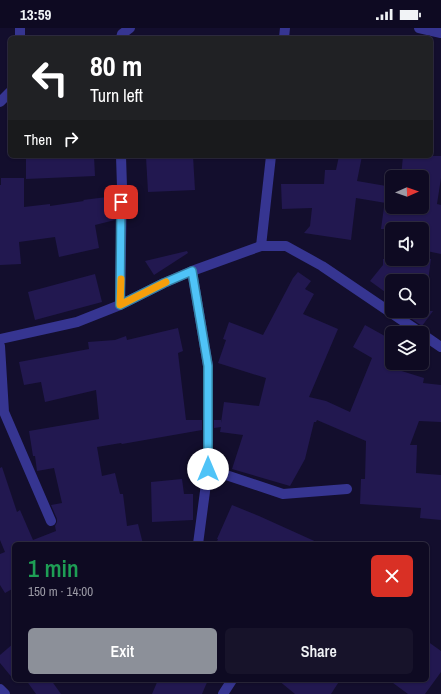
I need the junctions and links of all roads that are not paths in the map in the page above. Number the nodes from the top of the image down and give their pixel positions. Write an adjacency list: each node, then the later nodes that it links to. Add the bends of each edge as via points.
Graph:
1 (130, 28): 4 (street)
2 (418, 28): 3 (street)
3 (441, 33)
4 (122, 36)
5 (8, 94): 6 (street)
6 (0, 102)
7 (121, 158): 11 (street)
8 (271, 158): 9 (street)
9 (261, 246): 10 (street); 12 (street, via 286,246 322,266)
10 (192, 271): 11 (street); 17 (street, via 208,366)
11 (120, 305): 13 (street, via 77,322)
12 (409, 326)
13 (0, 339)
14 (429, 339): 16 (street)
15 (0, 346): 19 (street, via 4,412)
16 (441, 347)
17 (208, 469): 18 (street, via 283,494); 20 (street)
18 (347, 489)
19 (51, 521)
20 (198, 542)
21 (231, 682): 24 (street)
22 (0, 689): 23 (street)
23 (5, 694)
24 (223, 694)

